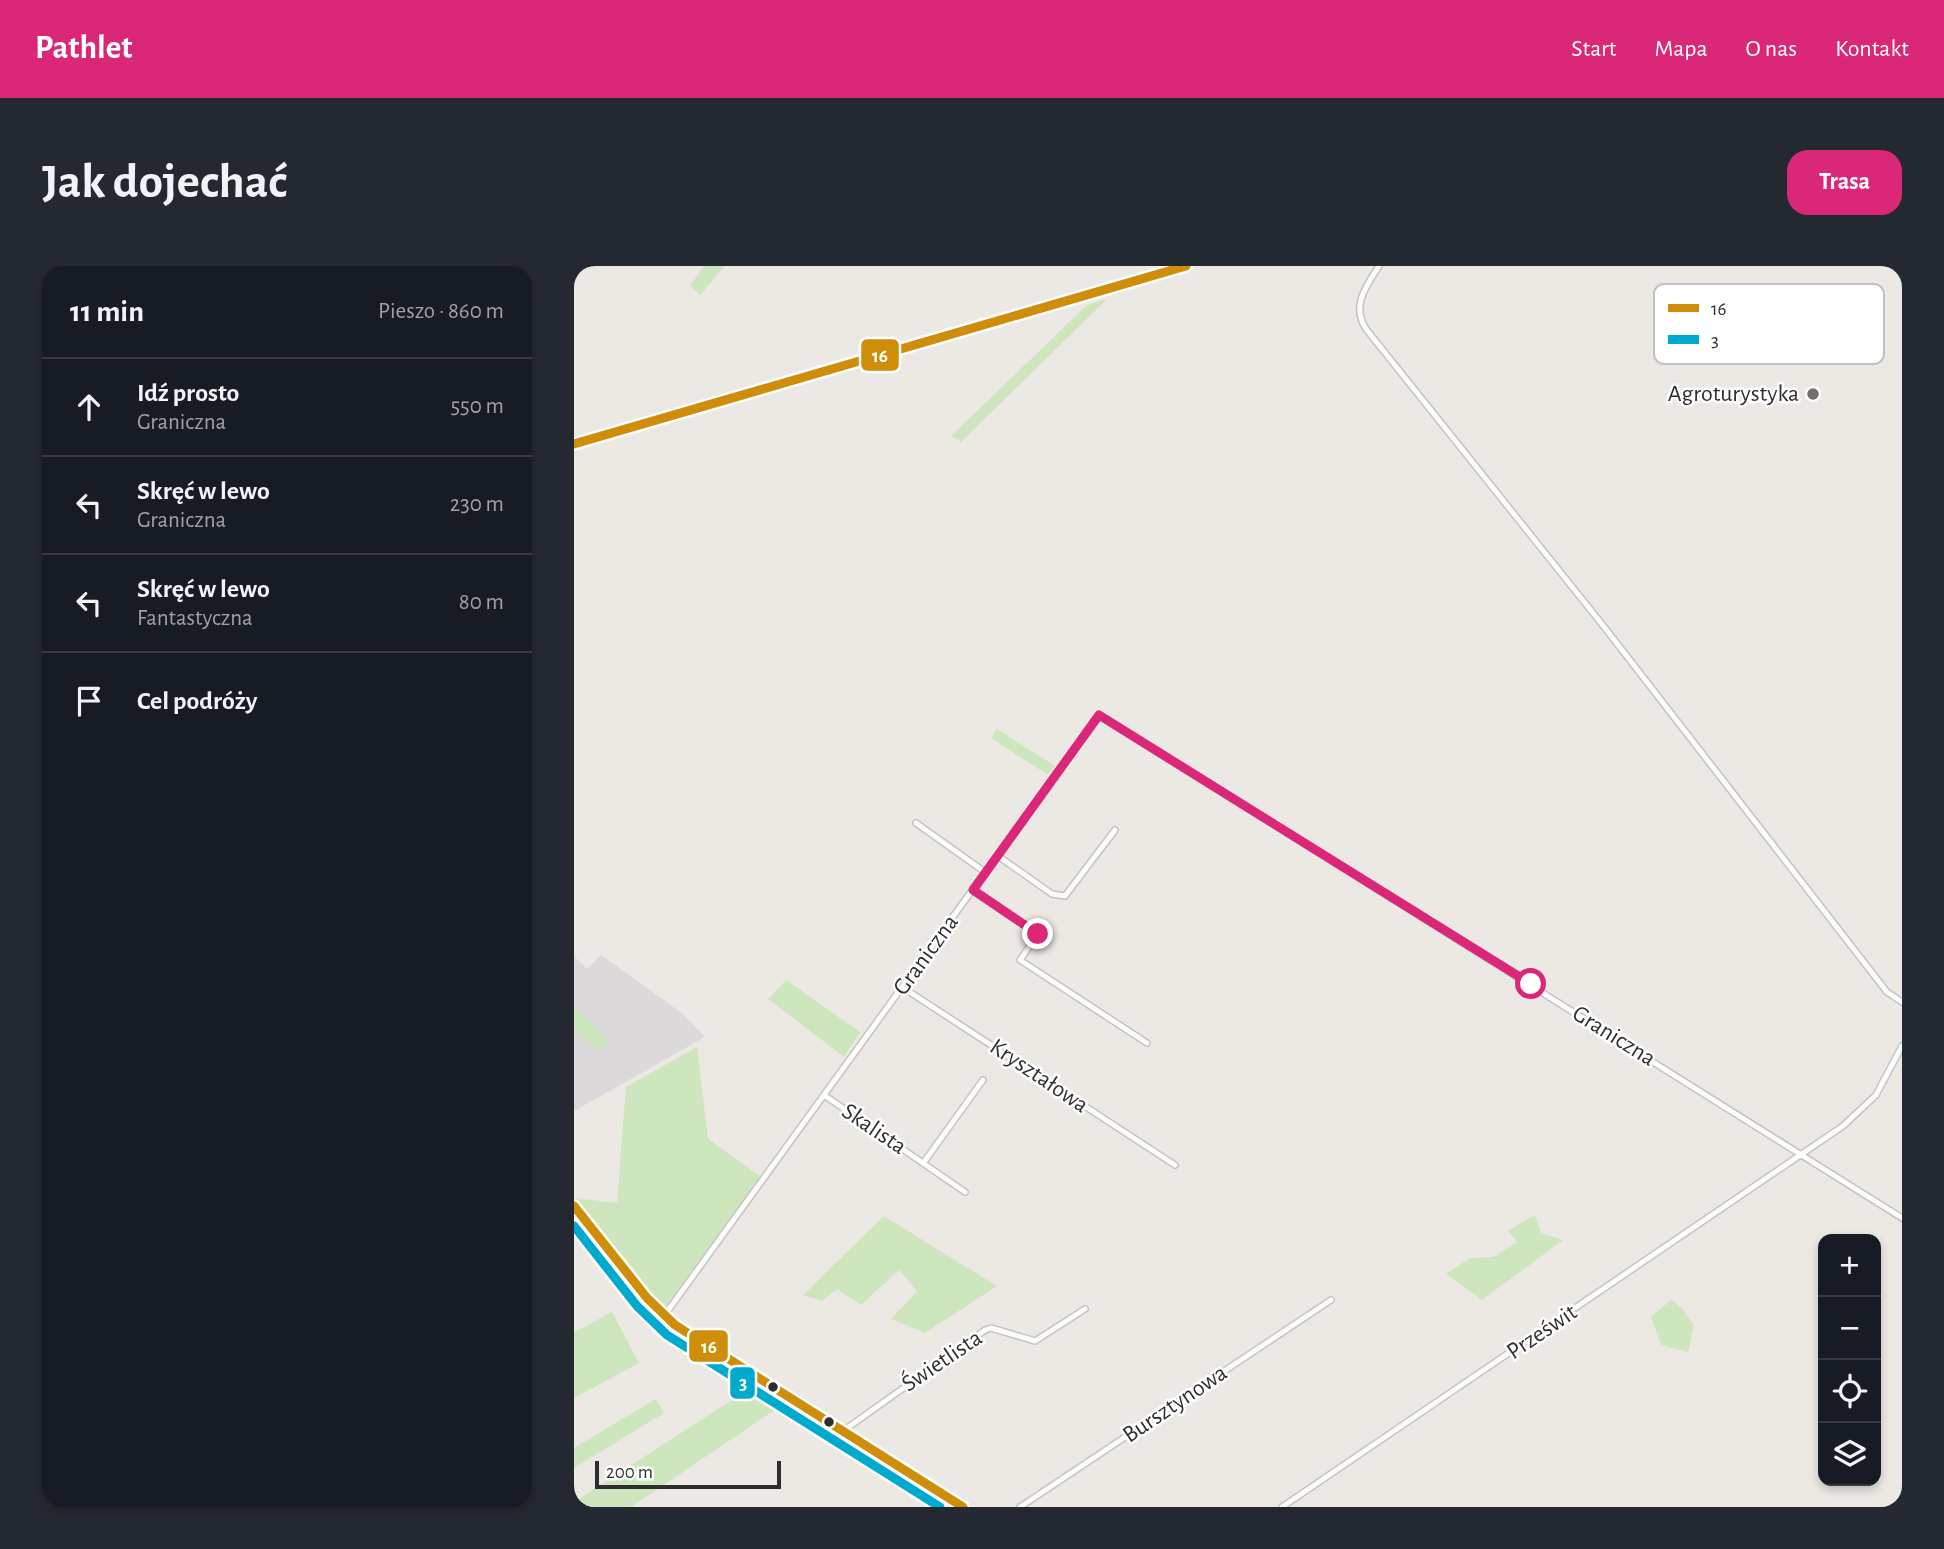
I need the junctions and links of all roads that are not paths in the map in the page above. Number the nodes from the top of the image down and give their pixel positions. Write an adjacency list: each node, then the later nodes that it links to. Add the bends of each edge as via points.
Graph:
1 (1186, 266): 3 (street)
2 (1380, 266): 10 (street, via 1360,299 1359,316 1366,329 1887,992)
3 (574, 443)
4 (916, 823): 7 (street)
5 (1115, 830): 6 (street, via 1070,892 1058,897)
6 (998, 856): 7 (street, Graniczna); 15 (street, Graniczna, via 1099,715)
7 (985, 872): 8 (street, Graniczna)
8 (973, 890): 9 (street, Graniczna); 11 (street, via 1038,934 1020,961)
9 (902, 987): 14 (street, Graniczna); 17 (street, Kryształowa)
10 (1902, 1002)
11 (1147, 1043)
12 (1902, 1046): 15 (street, Prześwit, via 1867,1105)
13 (983, 1080): 16 (street, Skalista)
14 (824, 1095): 16 (street, Skalista); 23 (street, Graniczna)
15 (1801, 1156): 20 (street, Graniczna); 29 (street, Prześwit)
16 (924, 1162): 18 (street, Skalista)
17 (1175, 1165)
18 (965, 1192)
19 (574, 1206): 23 (street)
20 (1902, 1218)
21 (1331, 1300): 28 (street, Bursztynowa)
22 (1085, 1310): 24 (street, Świetlista, via 1035,1341 985,1330)
23 (664, 1316): 24 (street)
24 (843, 1431): 25 (street)
25 (950, 1499): 26 (street); 27 (street)
26 (941, 1507)
27 (963, 1507)
28 (1020, 1507)
29 (1282, 1507)

